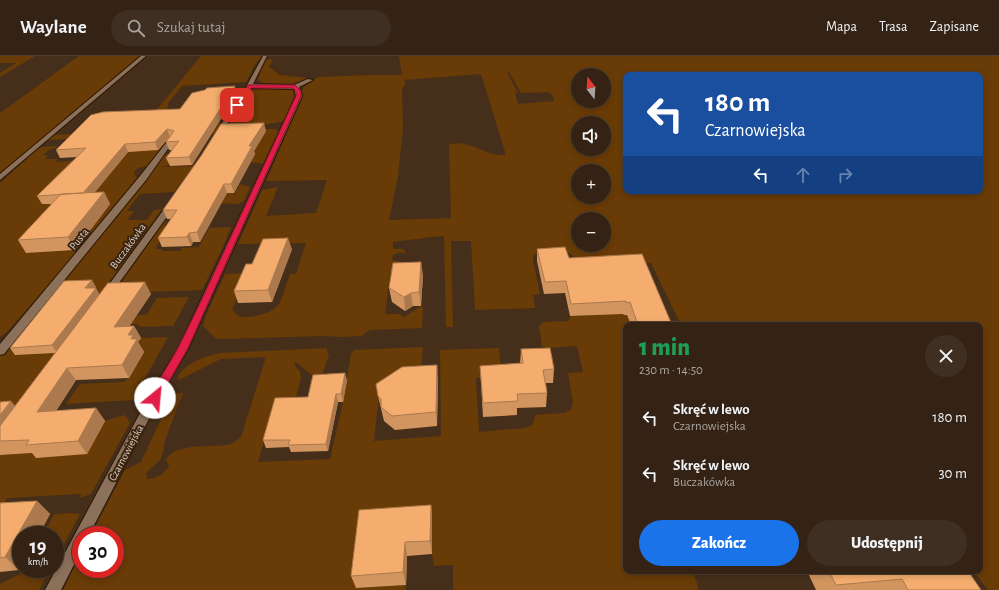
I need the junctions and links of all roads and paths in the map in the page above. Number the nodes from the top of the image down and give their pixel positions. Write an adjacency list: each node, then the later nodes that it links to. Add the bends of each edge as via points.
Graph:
1 (144, 56): 8 (street)
2 (265, 56): 4 (street)
3 (310, 80): 5 (street)
4 (250, 86): 5 (street); 7 (street)
5 (295, 87): 12 (street, Czarnowiejska, via 299,91 296,104 183,348)
6 (172, 139): 11 (street, Pusta, via 143,178)
7 (214, 143)
8 (0, 178)
9 (177, 197): 10 (street, Buczakówka)
10 (101, 302)
11 (0, 351)
12 (87, 526)
13 (72, 555): 14 (street, Czarnowiejska)
14 (53, 590)

